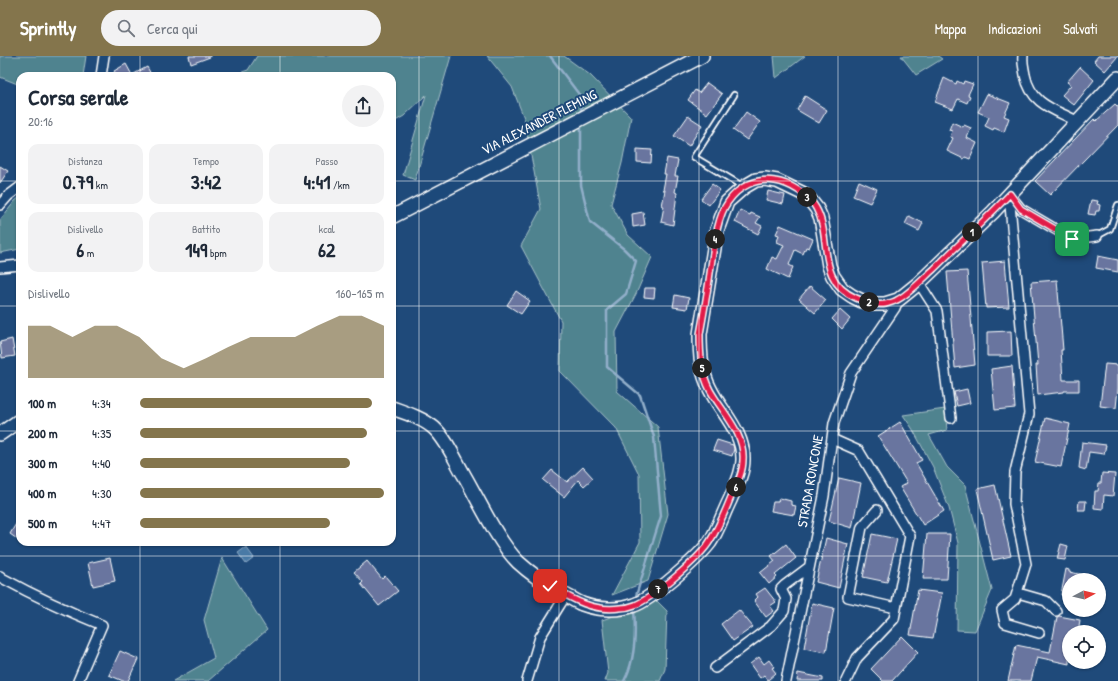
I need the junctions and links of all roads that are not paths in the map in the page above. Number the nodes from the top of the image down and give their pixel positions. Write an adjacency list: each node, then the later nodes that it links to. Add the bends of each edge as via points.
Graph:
1 (104, 56): 4 (street)
2 (702, 56): 13 (street, VIA ALEXANDER FLEMING)
3 (1024, 56): 7 (street, via 1022,62 1032,94 1042,104)
4 (102, 72)
5 (1118, 78): 7 (street)
6 (734, 95): 8 (lane, via 694,157)
7 (1077, 121): 10 (street)
8 (744, 187): 18 (street, via 756,180 765,179 778,181 802,193 816,208 828,266 842,289 862,301 874,304); 28 (street, via 727,202 717,230 700,334 703,372 710,390 737,434 742,447 741,472 718,527 710,542 689,565 660,589 634,605 604,609 582,604)
9 (16, 190): 11 (street)
10 (1010, 194): 14 (street, via 1021,209 1072,239); 17 (street); 27 (street, via 1028,414 1015,472 1014,504 1026,564)
11 (0, 205)
12 (1118, 205): 14 (lane, via 1110,229)
13 (396, 214)
14 (1097, 236)
15 (16, 265): 16 (street)
16 (0, 267)
17 (919, 283): 18 (street); 20 (street, via 937,312)
18 (898, 300): 23 (street, STRADA RONCONE, via 852,373 834,423)
19 (396, 410): 28 (street, via 434,428 446,444 494,528 518,561)
20 (951, 418)
21 (16, 423): 22 (street)
22 (0, 434)
23 (832, 439): 25 (street, STRADA RONCONE, via 824,496); 29 (street, via 859,451 910,536)
24 (877, 510): 29 (street, via 862,527 848,597)
25 (809, 567): 32 (street, via 781,589 786,599 784,611 771,626); 35 (street, STRADA RONCONE)
26 (0, 576): 33 (street, via 33,596 102,624)
27 (1018, 593): 30 (street, via 1046,601); 31 (street, via 1002,610 1005,623)
28 (566, 595): 34 (street, via 540,636)
29 (896, 608): 36 (street, via 894,620 857,658)
30 (1056, 610)
31 (1039, 633)
32 (715, 668)
33 (78, 681)
34 (527, 681)
35 (786, 681)
36 (846, 681)

